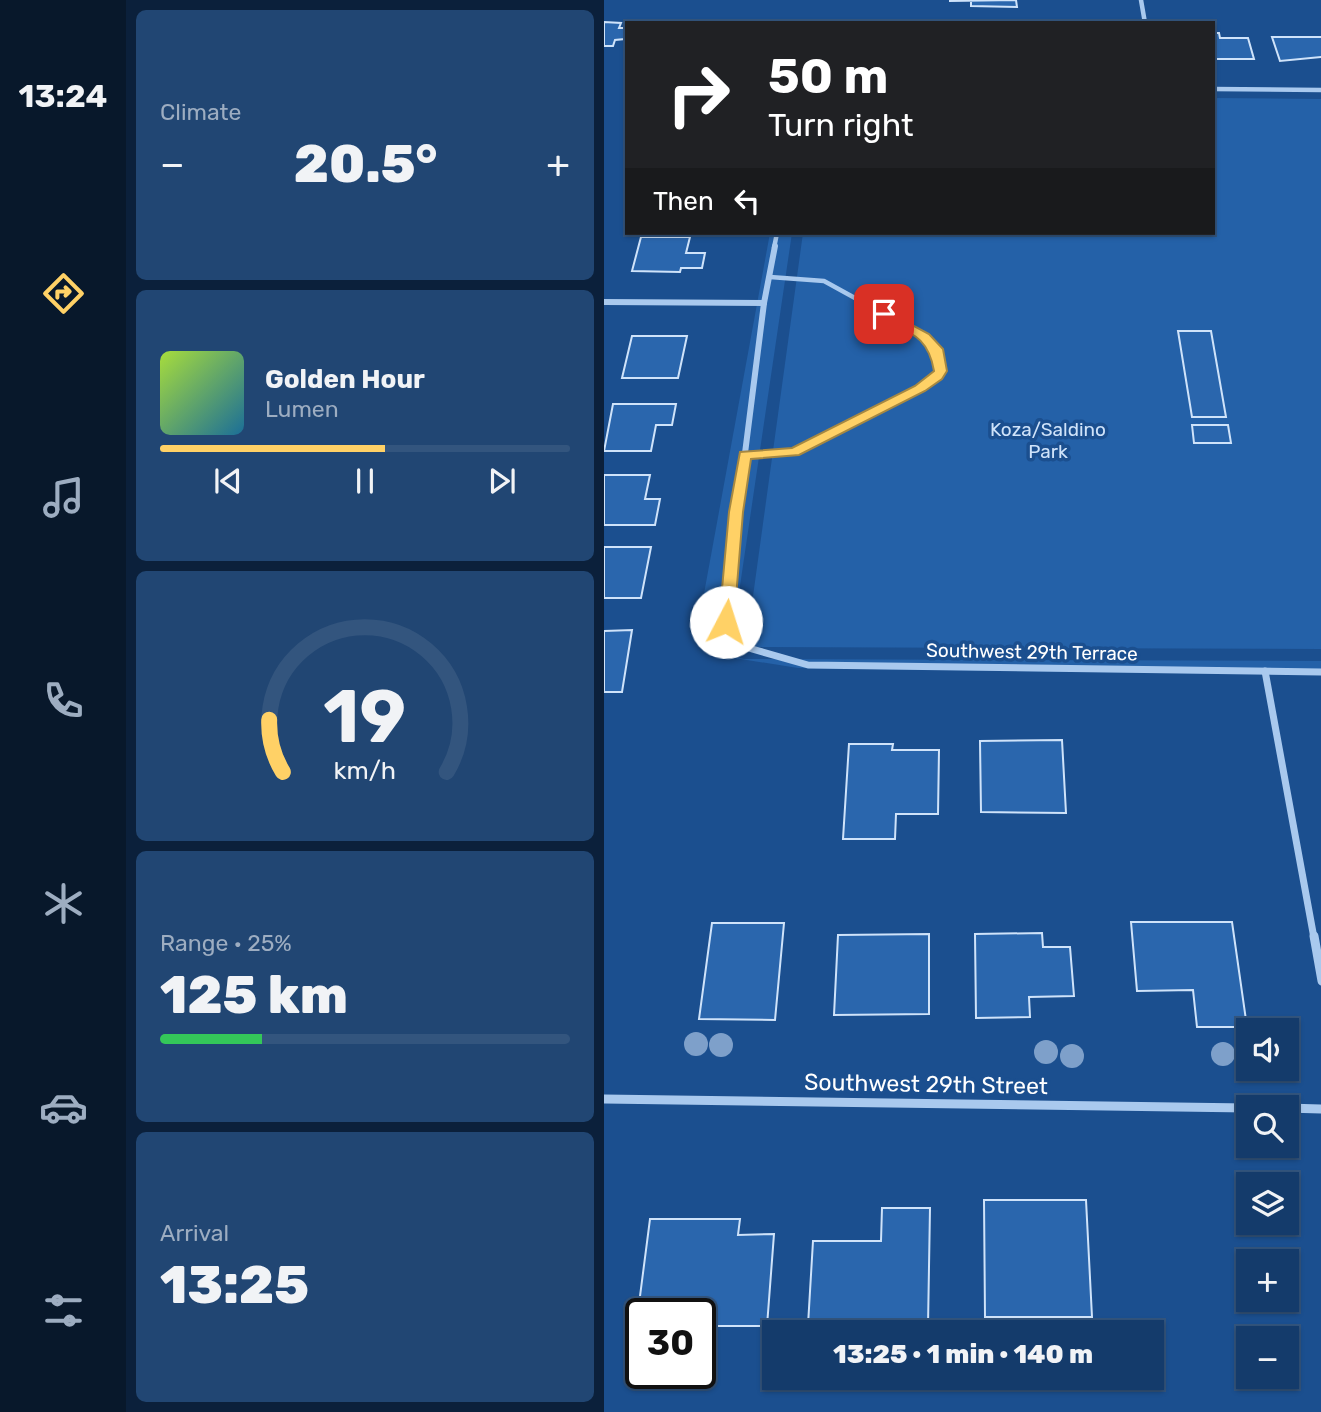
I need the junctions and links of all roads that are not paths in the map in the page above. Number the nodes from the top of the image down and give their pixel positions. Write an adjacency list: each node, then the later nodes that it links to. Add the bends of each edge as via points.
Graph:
1 (1141, 0): 2 (street)
2 (1145, 21)
3 (1215, 89): 4 (street)
4 (1321, 90)
5 (777, 235): 6 (street)
6 (770, 277): 8 (street); 9 (lane, via 824,281 924,336 937,349 941,371 920,388 794,452)
7 (604, 302): 8 (street)
8 (764, 303): 9 (street)
9 (745, 455): 10 (street, Southwest 29th Terrace, via 726,622 746,647 808,665)
10 (1265, 671): 11 (street, Southwest 29th Terrace); 12 (street)
11 (1321, 672)
12 (1321, 981)
13 (604, 1099): 14 (street, Southwest 29th Street)
14 (1236, 1108)
15 (1299, 1108): 16 (street)
16 (1321, 1109)

